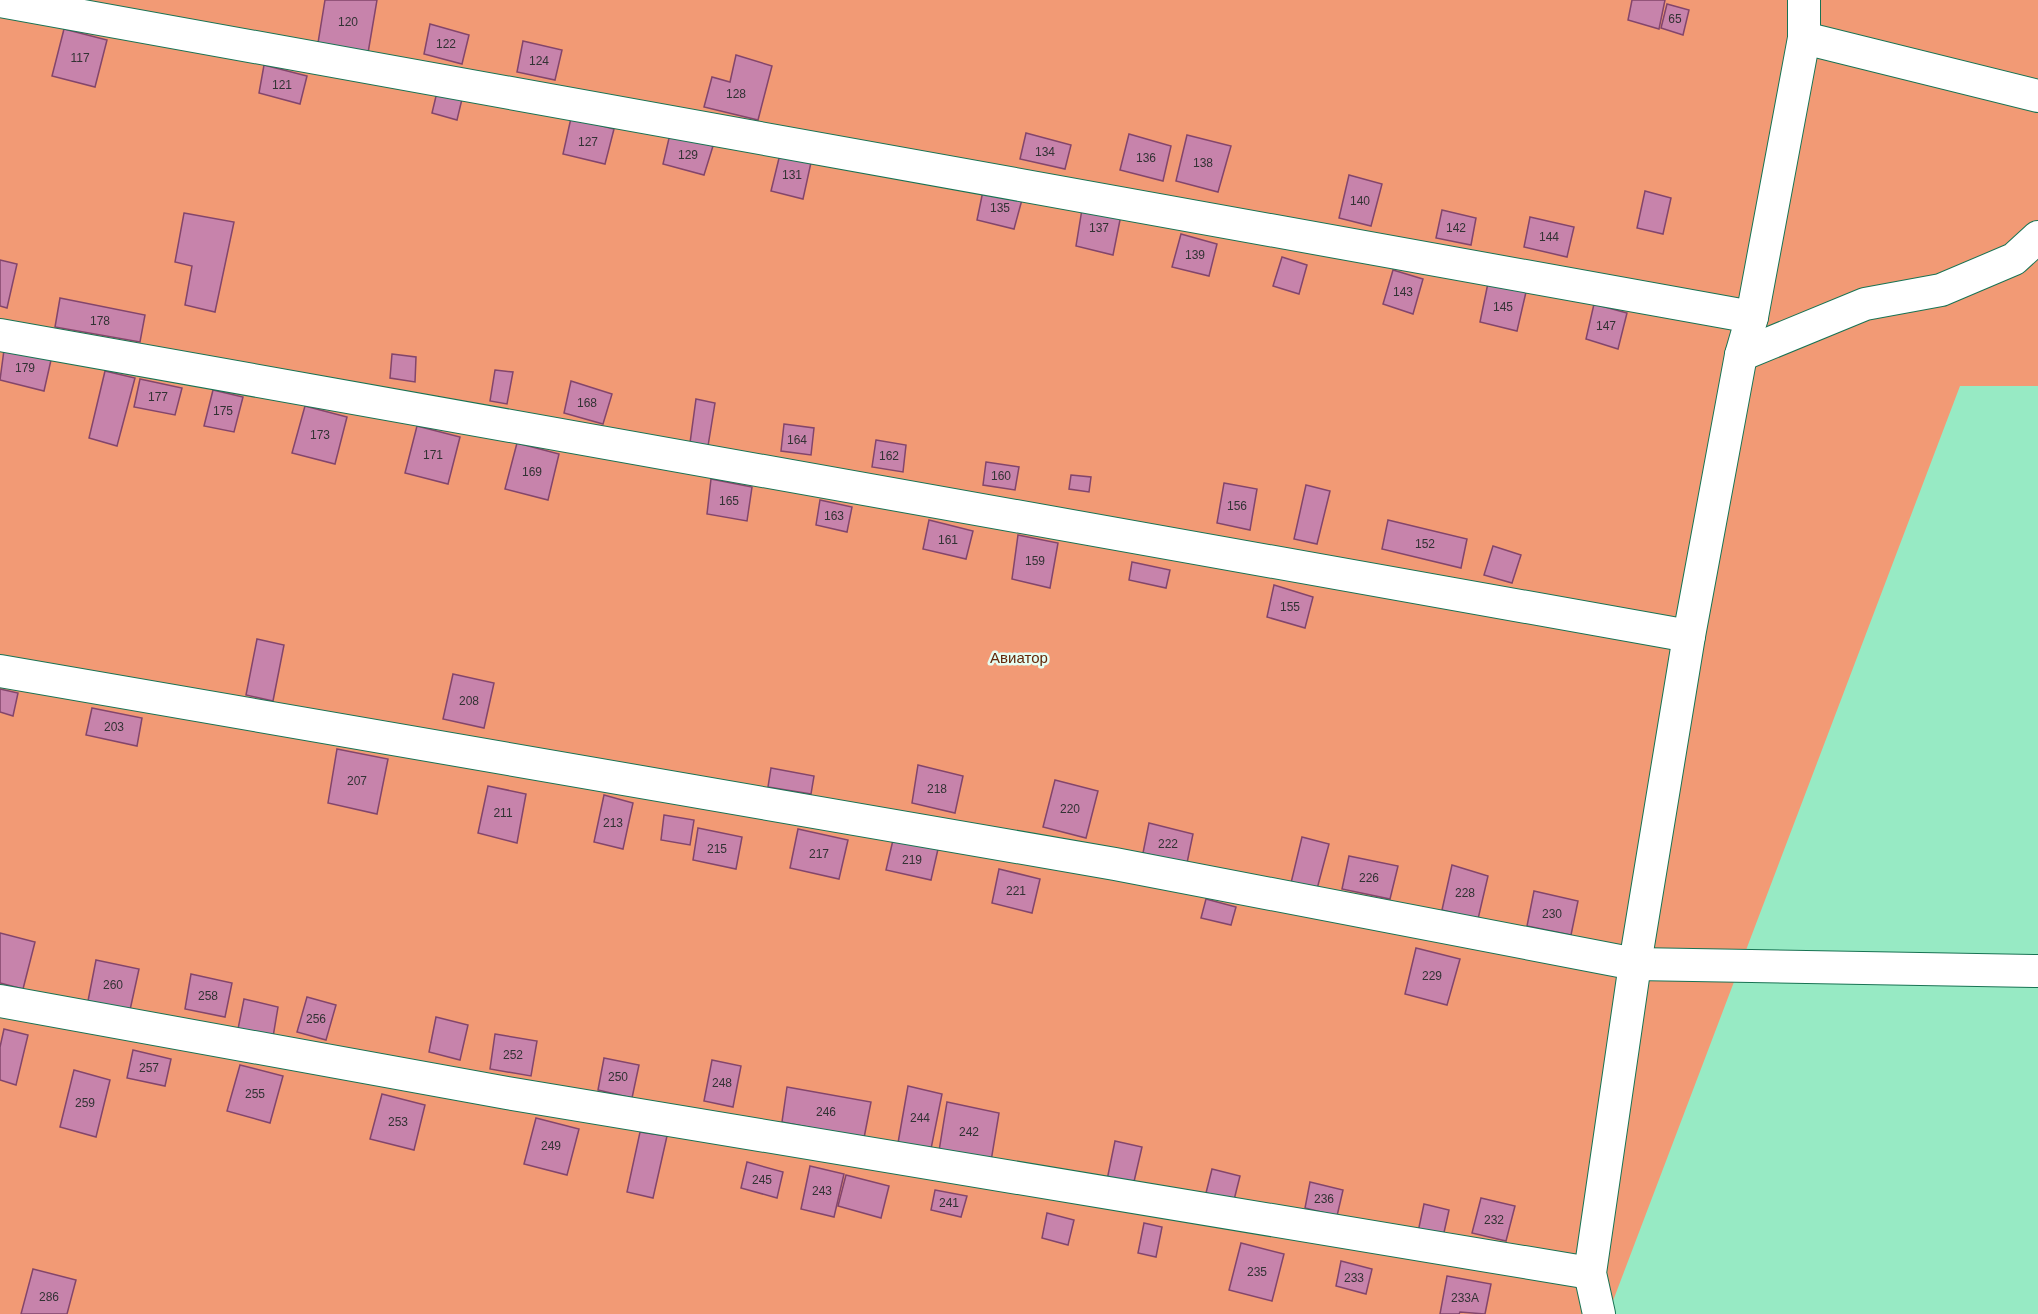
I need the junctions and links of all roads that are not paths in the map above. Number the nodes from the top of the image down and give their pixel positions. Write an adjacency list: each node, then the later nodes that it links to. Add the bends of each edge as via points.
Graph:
1 (1804, 0): 3 (street)
2 (0, 1): 6 (street)
3 (1804, 38): 4 (street); 6 (street)
4 (2038, 96)
5 (2038, 237): 8 (street, via 2014,259 1941,290 1865,304)
6 (1752, 317): 8 (street)
7 (0, 335): 9 (street)
8 (1741, 355): 9 (street)
9 (1689, 636): 11 (street)
10 (0, 671): 11 (street, via 1103,862)
11 (1635, 964): 12 (street); 14 (street)
12 (2038, 971)
13 (0, 1001): 14 (street, via 507,1093)
14 (1590, 1273): 15 (street)
15 (1599, 1314)

